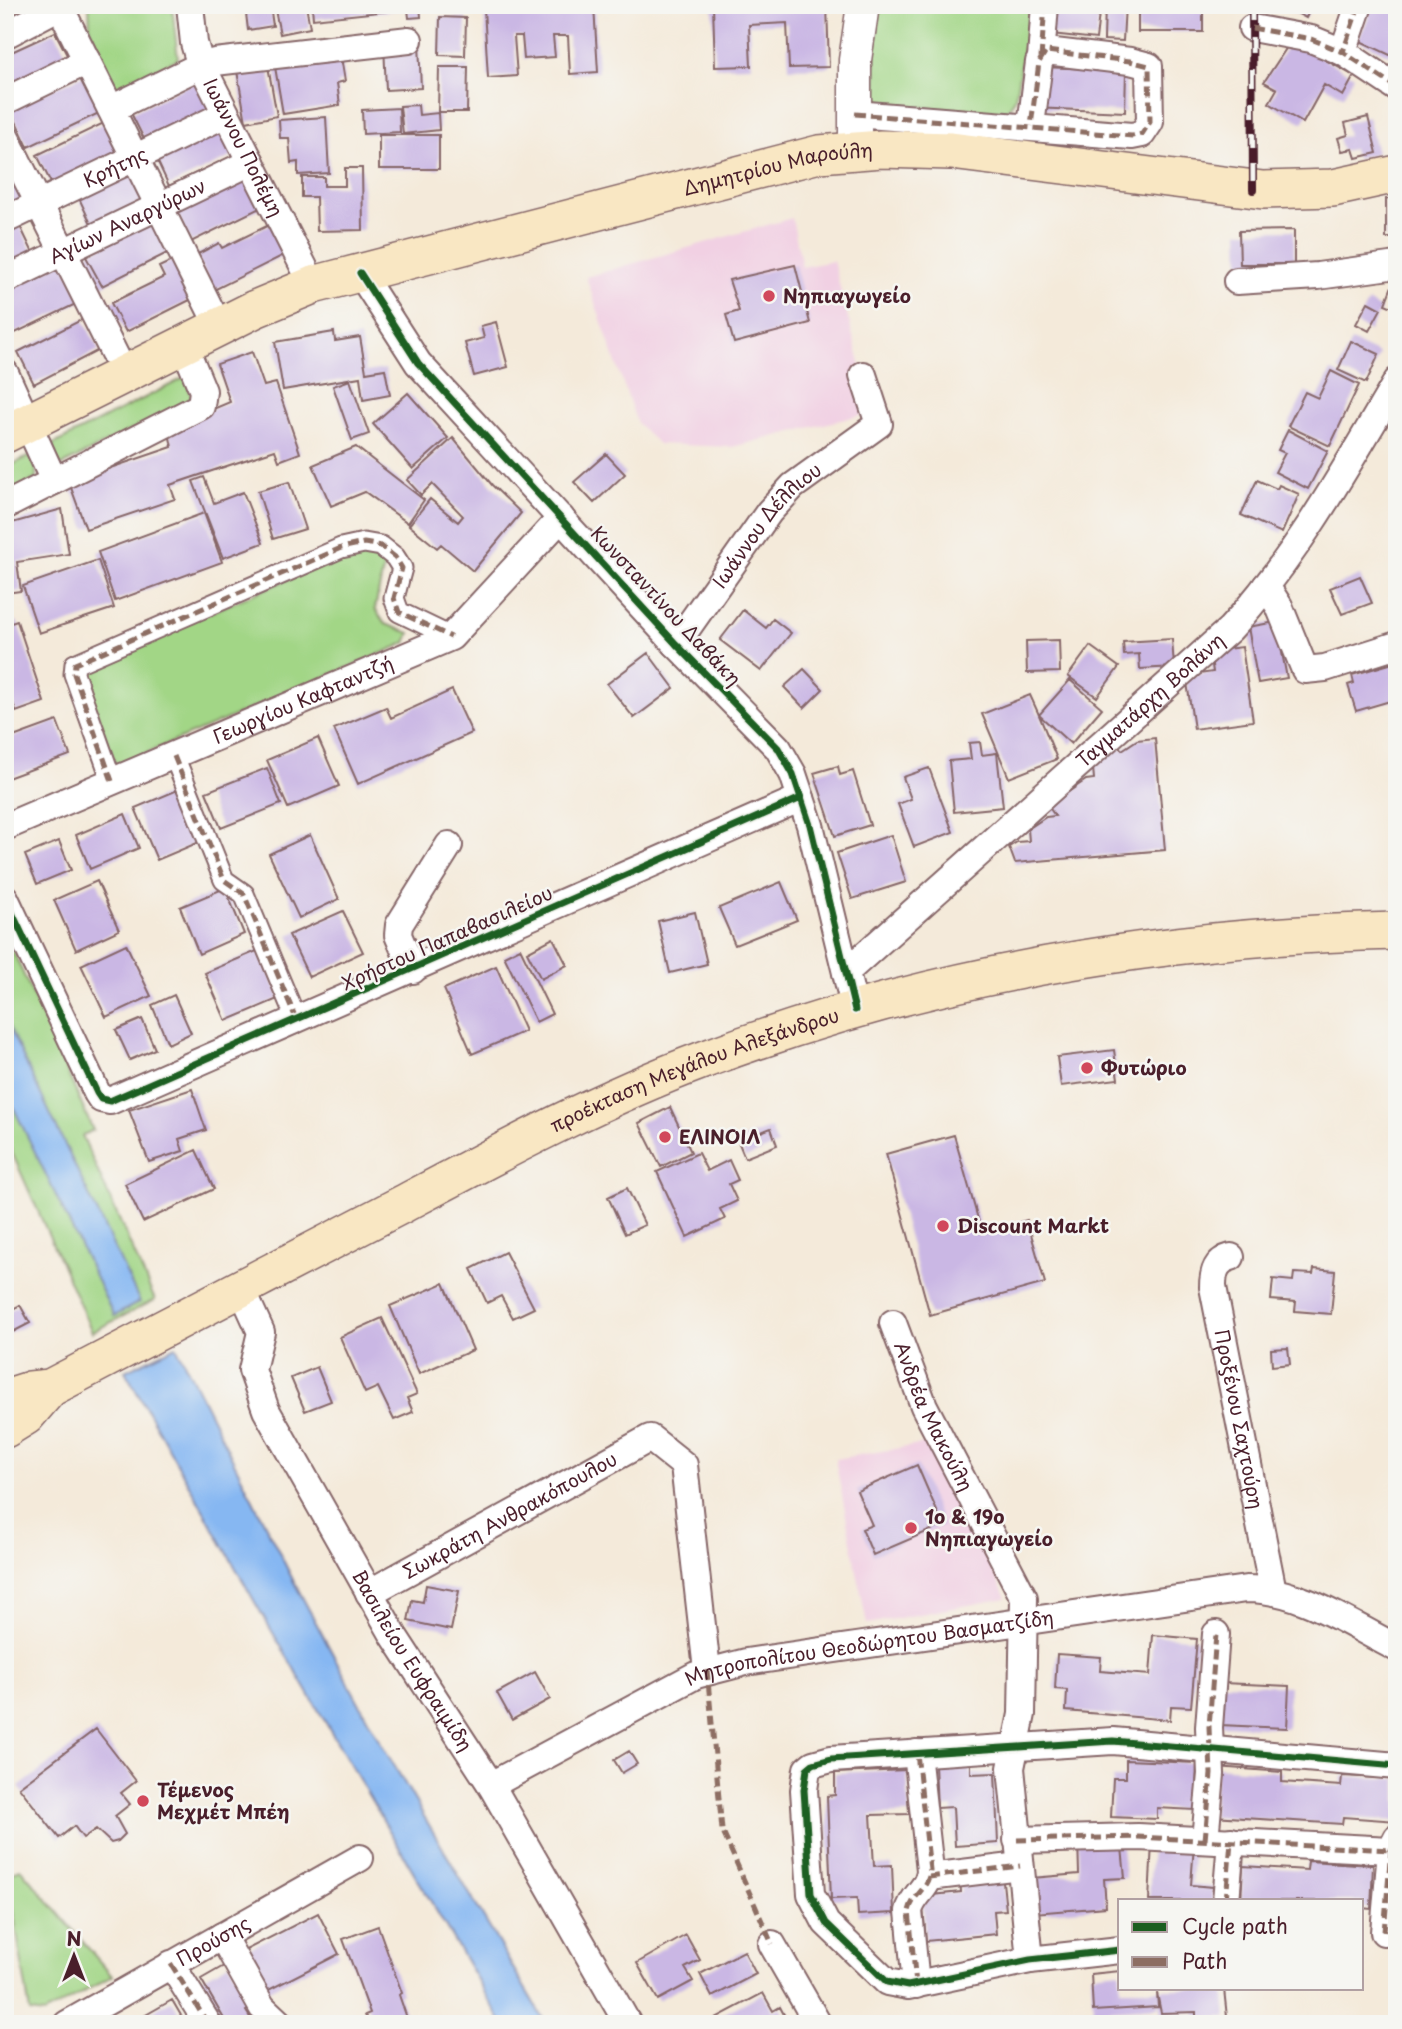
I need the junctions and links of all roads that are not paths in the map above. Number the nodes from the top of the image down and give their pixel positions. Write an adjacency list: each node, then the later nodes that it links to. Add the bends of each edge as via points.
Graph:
1 (190, 5): 12 (street, Ιωάννου Πολέμη)
2 (863, 5): 17 (street, via 855,60)
3 (1045, 5): 10 (street)
4 (1359, 5): 9 (street)
5 (61, 6): 7 (street); 11 (street)
6 (1252, 29): 9 (street, via 1311,39)
7 (7, 32)
8 (410, 40): 12 (street)
9 (1343, 52): 13 (street)
10 (1041, 58): 18 (street); 18 (street, via 1051,50 1146,64 1150,69 1150,122 1142,134 1126,137)
11 (87, 61): 14 (street); 15 (street)
12 (202, 66): 15 (street); 16 (street, Ιωάννου Πολέμη)
13 (1397, 88)
14 (5, 100)
15 (111, 108): 21 (street)
16 (226, 114): 21 (street, Κρήτης); 22 (street, Ιωάννου Πολέμη)
17 (855, 114): 18 (street); 20 (street)
18 (1031, 126)
19 (5, 135): 26 (street)
20 (855, 150): 24 (main road, Δημητρίου Μαρούλη, via 951,151 1253,190); 31 (main road, Δημητρίου Μαρούλη, via 770,166)
21 (135, 158): 26 (street, Κρήτης); 27 (street)
22 (251, 162): 27 (street, Αγίων Αναργύρων); 34 (street, Ιωάννου Πολέμη)
23 (1397, 174): 24 (main road, Δημητρίου Μαρούλη)
24 (1334, 188): 25 (street, via 1356,194)
25 (1397, 192)
26 (40, 204): 28 (street, Κρήτης); 29 (street)
27 (159, 206): 29 (street, Αγίων Αναργύρων); 35 (street)
28 (5, 220)
29 (64, 252): 32 (street, Αγίων Αναργύρων); 38 (street)
30 (1397, 265): 33 (street)
31 (360, 272): 34 (main road, Δημητρίου Μαρούλη); 44 (street, Κωνσταντίνου Δαβάκη, via 418,363)
32 (5, 280)
33 (1237, 281)
34 (313, 285): 35 (main road, Δημητρίου Μαρούλη)
35 (219, 327): 36 (main road, Δημητρίου Μαρούλη)
36 (184, 345): 38 (main road, Δημητρίου Μαρούλη); 42 (street, via 203,391 201,406)
37 (5, 373): 41 (street)
38 (125, 374): 41 (main road, Δημητρίου Μαρούλη)
39 (863, 375): 47 (street, Ιωάννου Δέλλιου, via 878,424 793,486 769,512)
40 (1397, 381): 45 (street, Ταγματάρχη Βολάνη)
41 (16, 428): 42 (street)
42 (54, 481): 43 (street)
43 (5, 506)
44 (561, 518): 46 (street, Γεωργίου Καφταντζή); 47 (street, Κωνσταντίνου Δαβάκη)
45 (1266, 586): 48 (street, via 1305,670); 57 (street, Ταγματάρχη Βολάνη, via 1212,647)
46 (451, 637): 49 (street, Γεωργίου Καφταντζή); 50 (street, via 398,612 394,598 402,568 381,546 364,543 341,548 274,576 75,664 74,674)
47 (676, 644): 51 (street, Κωνσταντίνου Δαβάκη, via 776,745)
48 (1397, 645)
49 (174, 756): 50 (street, Γεωργίου Καφταντζή); 59 (street, via 224,880 244,894)
50 (113, 781): 52 (street, Γεωργίου Καφταντζή)
51 (801, 798): 56 (street, Χρήστου Παπαβασιλείου); 57 (street, Κωνσταντίνου Δαβάκη)
52 (5, 827)
53 (449, 845): 56 (street, via 399,925 398,935)
54 (5, 898): 59 (street, Χρήστου Παπαβασιλείου, via 104,1101 123,1098)
55 (1397, 931): 58 (main road, προέκταση Μεγάλου Αλεξάνδρου, via 1284,935 1095,957)
56 (413, 970): 59 (street, Χρήστου Παπαβασιλείου)
57 (846, 972): 58 (street, Κωνσταντίνου Δαβάκη)
58 (855, 1010): 61 (main road, προέκταση Μεγάλου Αλεξάνδρου, via 699,1062 581,1112)
59 (297, 1021)
60 (1231, 1257): 66 (street, Προξένου Σαχτούρη, via 1214,1269 1213,1287)
61 (241, 1288): 63 (main road, προέκταση Μεγάλου Αλεξάνδρου); 67 (street, Βασιλείου Ευφραιμίδη, via 261,1332 252,1364 257,1391)
62 (893, 1323): 68 (street, Ανδρέα Μακούλη, via 924,1406 1021,1591)
63 (63, 1380): 64 (main road); 65 (main road, via 26,1416)
64 (5, 1398)
65 (5, 1429)
66 (1273, 1591): 68 (street, Μητροπολίτου Θεοδώρητου Βασματζίδη, via 1227,1590); 70 (street, Μητροπολίτου Θεοδώρητου Βασματζίδη, via 1313,1605)
67 (369, 1593): 71 (street, Σωκράτη Ανθρακόπουλου, via 650,1438 684,1465); 76 (street, Βασιλείου Ευφραιμίδη)
68 (1026, 1620): 71 (street, Μητροπολίτου Θεοδώρητου Βασματζίδη); 72 (street, via 1021,1655 1022,1714)
69 (1216, 1634): 73 (street)
70 (1397, 1648)
71 (707, 1670): 76 (street, Μητροπολίτου Θεοδώρητου Βασματζίδη)
72 (1014, 1746): 73 (street, via 1113,1741); 74 (street); 79 (street, via 1011,1774)
73 (1210, 1751): 75 (street); 77 (street)
74 (917, 1753): 81 (street); 89 (street, via 823,1761 809,1766 804,1778 814,1903 827,1923)
75 (1397, 1766)
76 (491, 1785): 93 (street, Βασιλείου Ευφραιμίδη)
77 (1218, 1840): 78 (street); 79 (street, via 1113,1837); 82 (street)
78 (1394, 1844): 83 (street)
79 (1018, 1853): 81 (street); 87 (street)
80 (360, 1858): 84 (street, Προύσης)
81 (929, 1877): 89 (street, via 909,1911)
82 (1226, 1899)
83 (1381, 1932)
84 (222, 1936): 88 (street, Προύσης); 92 (street, via 262,2007)
85 (772, 1944): 94 (street)
86 (1118, 1950): 87 (street)
87 (1030, 1960): 89 (street)
88 (171, 1964): 90 (street, Προύσης); 91 (street)
89 (904, 1985)
90 (67, 2024)
91 (208, 2024)
92 (280, 2024)
93 (628, 2024)
94 (818, 2024)

